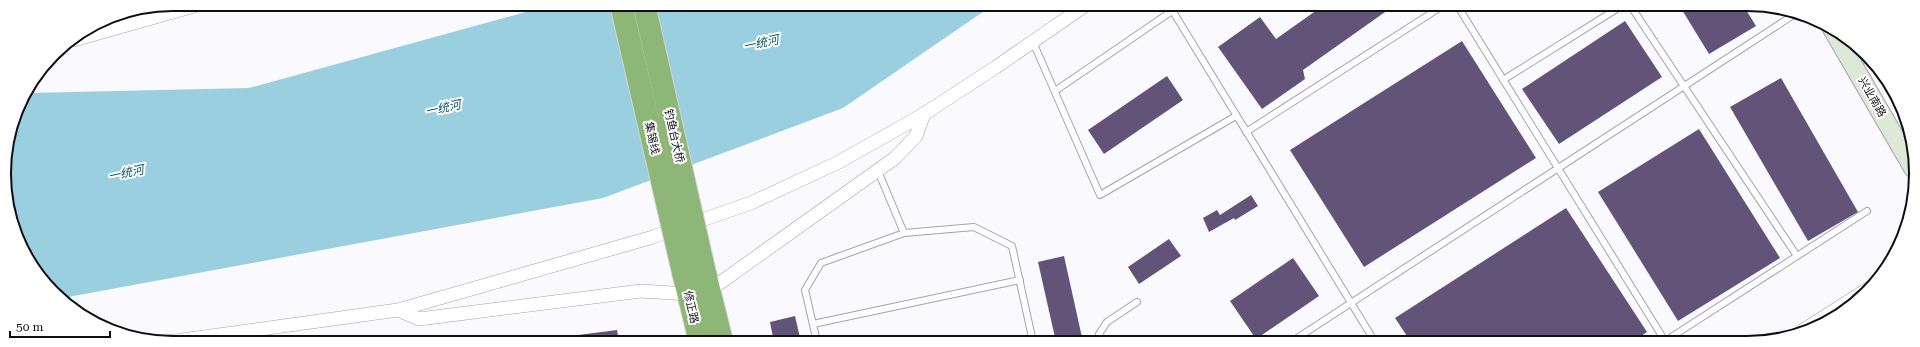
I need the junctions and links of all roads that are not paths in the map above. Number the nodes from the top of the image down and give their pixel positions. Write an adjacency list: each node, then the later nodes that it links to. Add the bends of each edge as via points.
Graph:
1 (176, 11): 12 (street)
2 (623, 11): 27 (highway, 集锡线, bridge)
3 (645, 11): 27 (highway, 钓鱼台大桥, bridge)
4 (1077, 11): 14 (street)
5 (1166, 11): 17 (lane)
6 (1172, 11): 19 (lane)
7 (1435, 11): 20 (lane)
8 (1461, 11): 15 (lane)
9 (1613, 11): 15 (lane)
10 (1634, 11): 16 (lane)
11 (1790, 17): 16 (lane)
12 (85, 37)
13 (1838, 39): 21 (street, 兴业南路)
14 (1033, 42): 17 (lane); 18 (street)
15 (1503, 80): 22 (lane)
16 (1684, 86): 22 (lane); 26 (lane)
17 (1055, 92): 19 (lane, via 1100,195)
18 (924, 114): 23 (street, via 916,136); 33 (street, via 839,162 751,203 653,237)
19 (1236, 116): 20 (lane)
20 (1246, 132): 32 (lane)
21 (1909, 161)
22 (1558, 168): 32 (lane); 43 (lane)
23 (878, 171): 25 (lane); 29 (street)
24 (1867, 210): 26 (lane)
25 (904, 233): 28 (lane, via 974,227 1012,246); 34 (lane, via 821,263 805,290)
26 (1797, 256): 44 (lane)
27 (694, 270): 29 (highway, 集锡线); 30 (highway, 修正路)
28 (1020, 280): 34 (lane); 39 (lane)
29 (710, 290): 30 (street); 37 (highway, 修正路)
30 (688, 294): 33 (street, via 641,291 418,319); 36 (highway, 修正路)
31 (1137, 302): 40 (lane, via 1107,322)
32 (1351, 303): 41 (lane); 42 (lane)
33 (398, 310): 35 (street)
34 (813, 324): 38 (lane)
35 (211, 336)
36 (698, 336)
37 (721, 336)
38 (816, 336)
39 (1032, 336)
40 (1100, 336)
41 (1300, 336)
42 (1371, 336)
43 (1659, 336)
44 (1672, 336)

